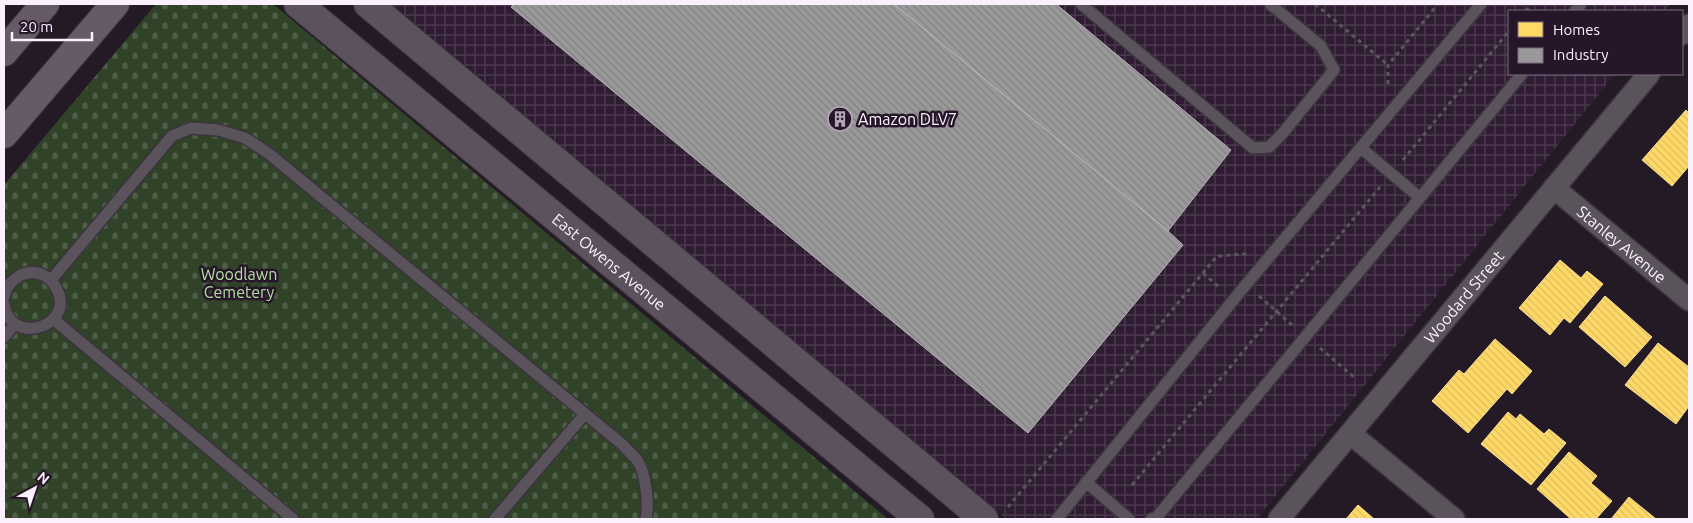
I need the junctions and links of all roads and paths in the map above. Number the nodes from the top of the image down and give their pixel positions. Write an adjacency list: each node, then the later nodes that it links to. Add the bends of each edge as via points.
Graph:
1 (45, 4): 11 (main road)
2 (115, 4): 16 (main road)
3 (298, 4): 43 (main road, East Owens Avenue)
4 (368, 4): 39 (main road)
5 (1080, 4): 6 (lane, via 1253,148 1269,147 1334,70 1321,46)
6 (1270, 4)
7 (1315, 4): 12 (path)
8 (1438, 4): 12 (path)
9 (1481, 4): 17 (lane)
10 (1508, 32): 18 (path)
11 (4, 52)
12 (1388, 65): 15 (path)
13 (1521, 75): 20 (lane)
14 (1648, 75): 19 (street, Woodard Street)
15 (1388, 86)
16 (4, 134)
17 (1361, 148): 18 (lane); 25 (lane)
18 (1391, 173): 20 (lane); 29 (path)
19 (1554, 188): 27 (street, Stanley Avenue); 36 (street, Woodard Street)
20 (1419, 197): 33 (lane)
21 (1247, 254): 22 (path, via 1217,256)
22 (1203, 274): 25 (path, via 1224,291); 39 (path)
23 (7, 280): 24 (lane, via 34,273); 26 (lane)
24 (51, 280): 30 (lane, via 60,297); 35 (lane, via 172,136 191,128 218,130 245,138 268,153)
25 (1239, 293): 29 (path, via 1258,295); 37 (lane)
26 (4, 297)
27 (1689, 300)
28 (4, 304): 31 (lane, via 8,317)
29 (1277, 312): 33 (path); 38 (path)
30 (53, 319): 31 (lane, via 33,329); 40 (lane)
31 (15, 324): 32 (lane)
32 (4, 337)
33 (1307, 337): 34 (path); 46 (lane, via 1156,518)
34 (1354, 377)
35 (585, 414): 41 (lane); 42 (lane, via 638,461 645,486)
36 (1351, 434): 47 (street, Woodard Street); 48 (street)
37 (1086, 482): 44 (lane); 45 (lane)
38 (1132, 485)
39 (994, 515)
40 (293, 519)
41 (495, 519)
42 (646, 519)
43 (920, 519)
44 (1056, 519)
45 (1129, 519)
46 (1151, 519)
47 (1278, 519)
48 (1454, 519)

